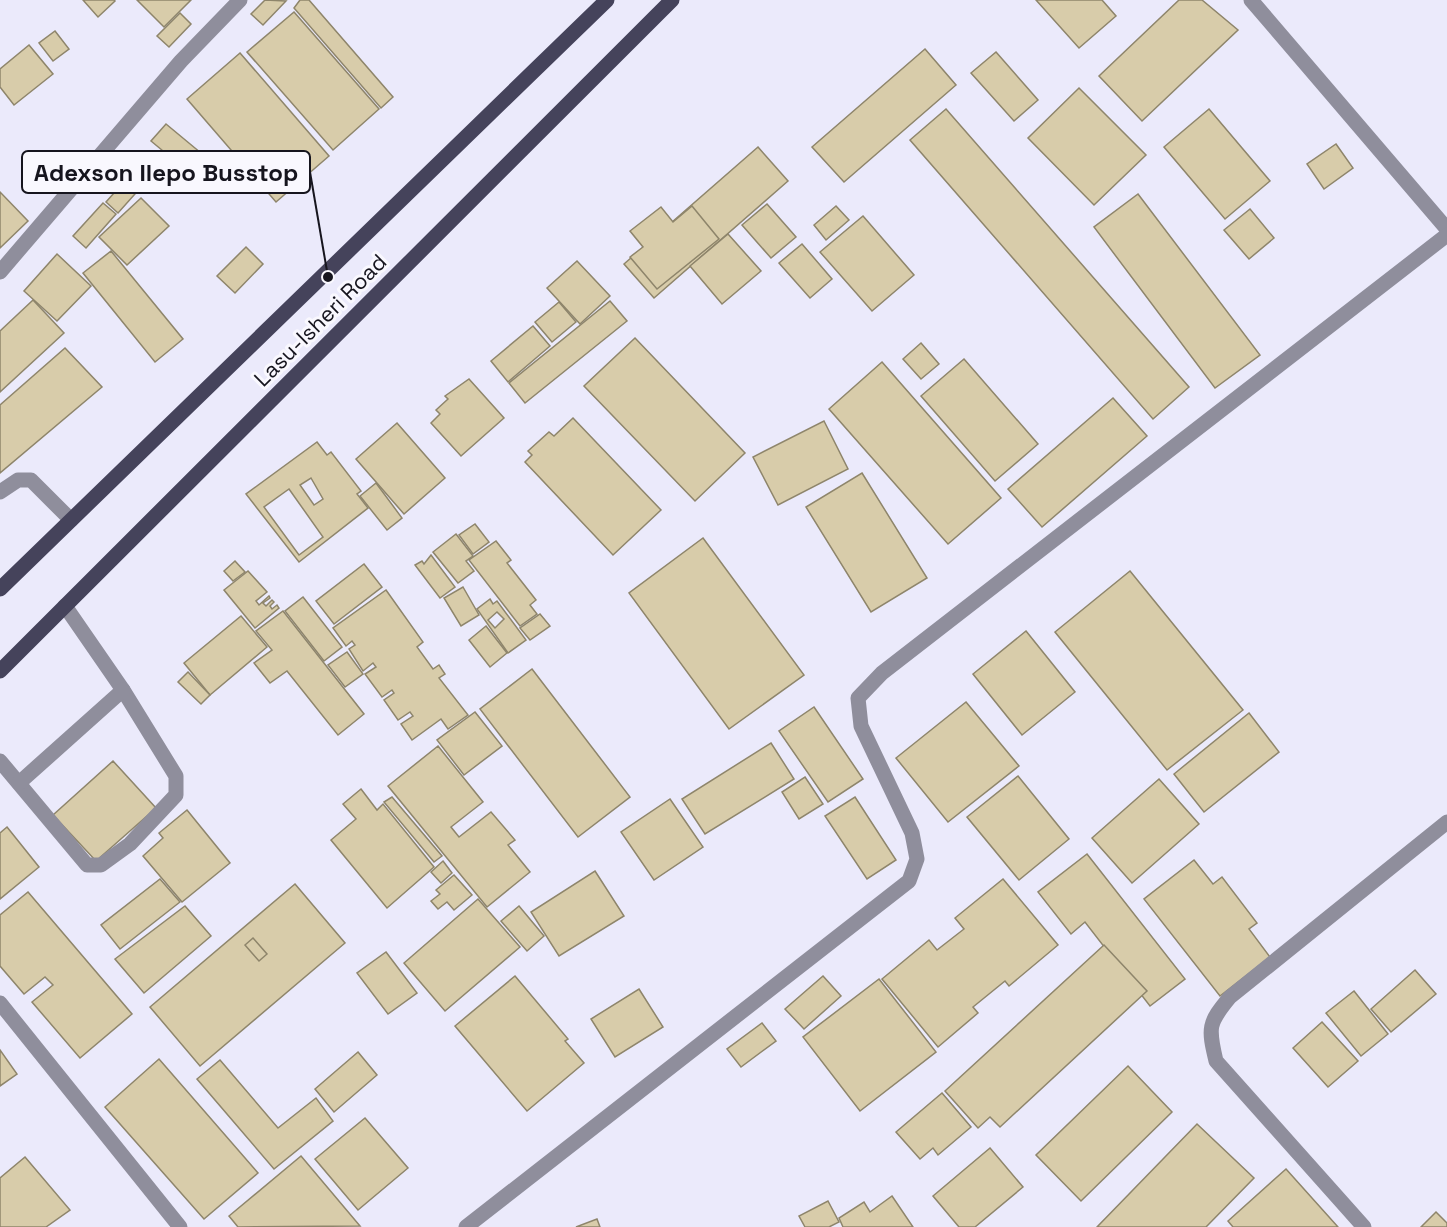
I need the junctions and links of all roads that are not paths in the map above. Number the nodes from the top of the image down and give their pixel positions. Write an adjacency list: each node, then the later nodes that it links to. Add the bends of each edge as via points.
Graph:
1 (240, 0): 7 (street, via 181,61)
2 (607, 0): 9 (main road, Lasu-Isheri Road)
3 (672, 0): 11 (main road, Lasu-Isheri Road)
4 (1251, 0): 5 (street)
5 (1447, 229)
6 (1447, 235): 19 (street, via 882,673 858,698 861,726 912,833 917,860 909,881)
7 (0, 272)
8 (0, 492): 9 (street, via 18,480 31,480)
9 (71, 520): 10 (main road, Lasu-Isheri Road)
10 (0, 589)
11 (66, 606): 12 (main road, Lasu-Isheri Road); 13 (street)
12 (0, 671)
13 (123, 690): 15 (street); 15 (street, via 176,776 176,795 130,844 101,865 87,865)
14 (0, 761): 15 (street)
15 (19, 783)
16 (1447, 822): 20 (street, via 1230,997 1213,1016 1210,1037 1216,1061)
17 (0, 1003): 18 (street)
18 (180, 1227)
19 (466, 1227)
20 (1364, 1227)

